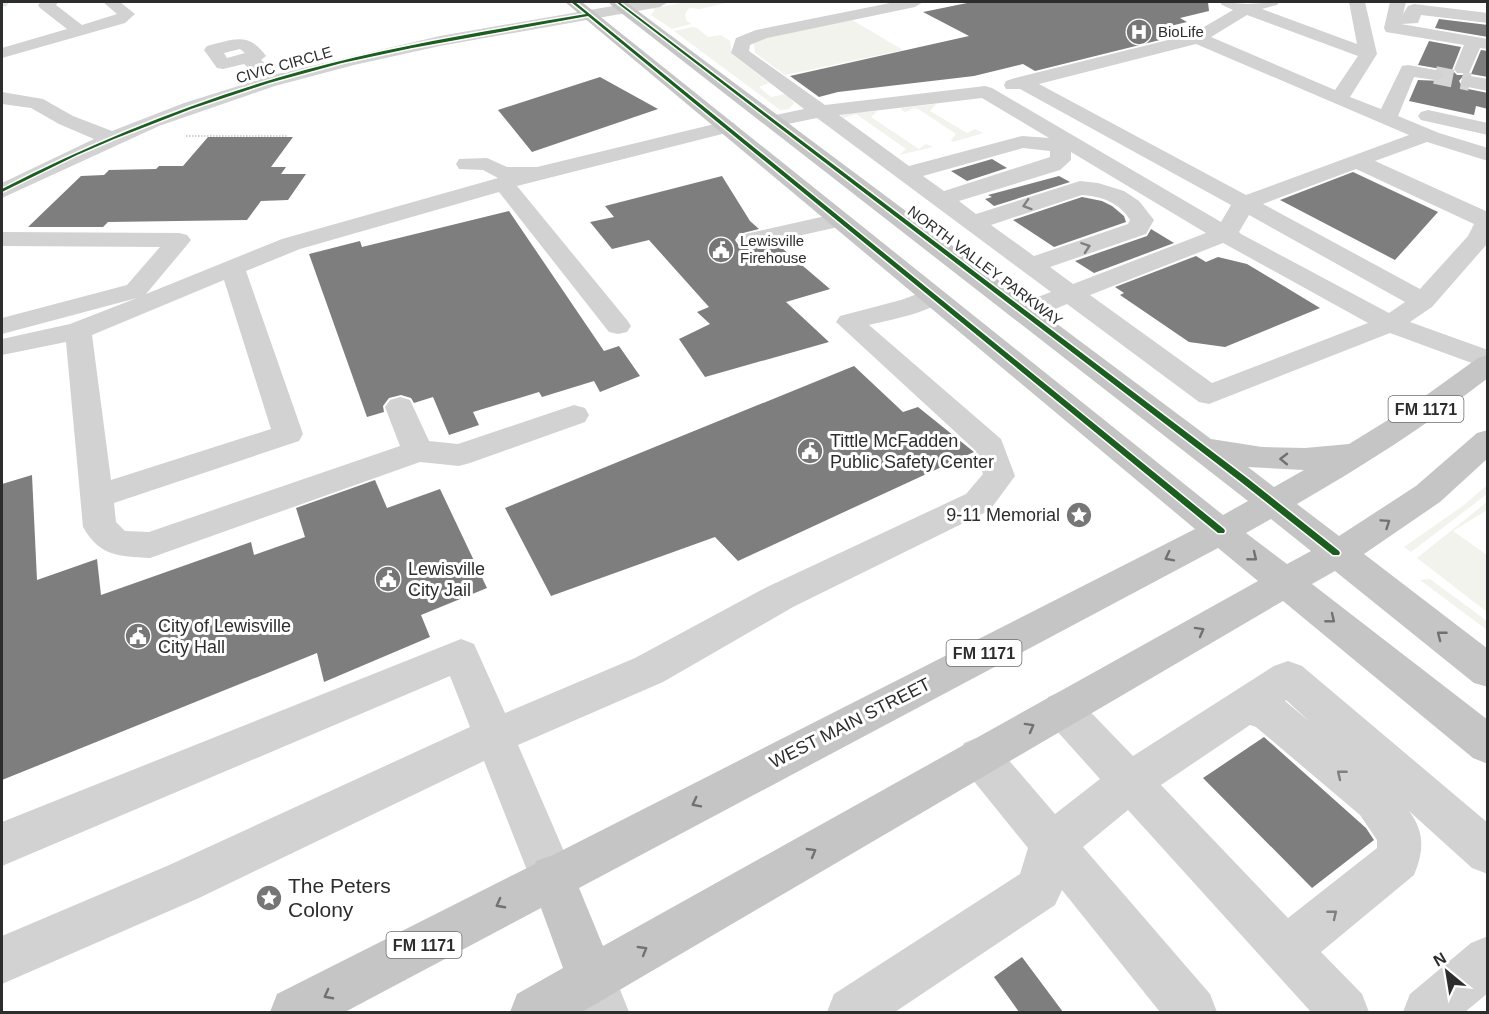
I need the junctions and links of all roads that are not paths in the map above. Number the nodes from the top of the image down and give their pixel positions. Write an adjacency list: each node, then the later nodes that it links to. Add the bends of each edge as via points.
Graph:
1 (50, 2): 18 (street, via 46,5)
2 (111, 2): 24 (street, via 127,14)
3 (573, 2): 17 (main road)
4 (660, 2): 13 (street, CIVIC CIRCLE)
5 (852, 2): 6 (street)
6 (872, 2)
7 (915, 2): 20 (street)
8 (1228, 2): 16 (street)
9 (1271, 2): 16 (street)
10 (1357, 2): 23 (street)
11 (1398, 2): 22 (street)
12 (1446, 2): 15 (street)
13 (621, 5): 17 (street, CIVIC CIRCLE); 40 (main road, NORTH VALLEY PARKWAY)
14 (804, 6): 20 (street)
15 (1488, 7)
16 (1246, 9): 26 (street); 28 (street)
17 (589, 15): 33 (street, CIVIC CIRCLE, via 449,47 350,61); 42 (main road)
18 (62, 17): 21 (street); 24 (street)
19 (1488, 18): 22 (street, via 1414,9 1412,20)
20 (827, 20): 38 (street, via 762,34 742,42 740,53)
21 (42, 23)
22 (1393, 23): 23 (street); 25 (street)
23 (1363, 28): 28 (street)
24 (80, 31): 27 (street)
25 (1418, 33): 31 (street); 31 (street)
26 (1198, 38): 34 (street); 37 (street)
27 (2, 53)
28 (1368, 54): 37 (street)
29 (248, 58): 33 (street)
30 (1488, 64): 31 (street)
31 (1451, 65): 32 (street); 39 (street)
32 (1488, 71)
33 (274, 81): 45 (street, CIVIC CIRCLE)
34 (1022, 82): 35 (street); 59 (street)
35 (985, 92): 38 (street); 41 (street)
36 (2, 98): 45 (street, via 36,103)
37 (1339, 99): 39 (street)
38 (819, 112): 40 (street); 50 (street)
39 (1389, 113): 43 (street); 44 (street)
40 (773, 121): 42 (main road); 52 (main road, NORTH VALLEY PARKWAY)
41 (1039, 124): 46 (street); 50 (street)
42 (727, 127): 51 (street); 55 (main road)
43 (1488, 129)
44 (1427, 135): 47 (street); 48 (street)
45 (111, 138): 57 (street, CIVIC CIRCLE)
46 (1065, 145): 50 (street, via 1022,142); 53 (street); 58 (street, via 1060,160 1052,165)
47 (1488, 155)
48 (1357, 161): 59 (street); 61 (street)
49 (467, 164): 51 (street, via 487,164 503,173)
50 (898, 169): 52 (street); 58 (street)
51 (537, 172): 54 (street)
52 (846, 176): 55 (main road); 63 (main road, NORTH VALLEY PARKWAY)
53 (1127, 176): 56 (street); 64 (street)
54 (504, 184): 69 (street, via 291,244); 76 (street)
55 (800, 188): 60 (main road)
56 (1097, 188): 62 (street, one-way to 62, via 1080,188); 68 (street, one-way to 56, via 1138,229 1142,220 1137,209)
57 (2, 191)
58 (940, 200): 62 (street)
59 (1244, 203): 64 (street); 72 (street)
60 (839, 220): 66 (street); 67 (main road)
61 (1487, 220): 72 (street, via 1479,239)
62 (972, 223): 68 (street)
63 (912, 227): 67 (main road); 73 (main road, NORTH VALLEY PARKWAY)
64 (1226, 234): 70 (street); 74 (street)
65 (2, 239): 75 (street, via 179,240 136,290)
66 (749, 240)
67 (866, 242): 71 (main road)
68 (1030, 265): 70 (street)
69 (233, 268): 77 (street); 86 (street, via 288,434)
70 (1072, 295): 73 (street); 74 (street, via 1209,395)
71 (933, 296): 88 (main road); 94 (street, via 849,322 990,446 999,476 978,502 780,597 649,670)
72 (1423, 301): 74 (street)
73 (1023, 312): 83 (main road, NORTH VALLEY PARKWAY)
74 (1390, 324): 79 (street)
75 (2, 326)
76 (618, 326)
77 (78, 331): 78 (street); 86 (street)
78 (2, 347)
79 (1488, 362): 85 (main road, WEST MAIN STREET / FM 1171, via 1456,389)
80 (400, 407): 84 (street)
81 (574, 415): 84 (street, via 459,454)
82 (1488, 440): 89 (main road, one-way to 82, via 1428,494)
83 (1203, 449): 85 (main road, one-way to 83, via 1305,459 1262,458); 87 (main road, NORTH VALLEY PARKWAY)
84 (418, 451): 86 (street, via 150,544 117,543 100,527)
85 (1363, 452): 87 (main road, WEST MAIN STREET / FM 1171)
86 (96, 497)
87 (1273, 502): 88 (main road, WEST MAIN STREET / FM 1171); 89 (main road, NORTH VALLEY PARKWAY)
88 (1221, 531): 90 (main road, one-way to 90); 101 (main road, WEST MAIN STREET / FM 1171, one-way to 101)
89 (1336, 553): 90 (main road); 91 (main road, NORTH VALLEY PARKWAY, one-way to 89)
90 (1285, 583): 93 (main road, one-way to 90); 95 (main road, one-way to 95)
91 (1488, 671)
92 (1245, 706): 97 (street); 100 (street, via 1288,678); 102 (street, one-way to 92, via 1398,859 1400,835 1375,801 1268,712)
93 (1062, 709): 96 (main road, one-way to 93); 97 (street)
94 (495, 736): 98 (street, via 461,655); 101 (street); 103 (street, via 183,882)
95 (1488, 745)
96 (979, 756): 99 (street); 105 (main road, one-way to 96)
97 (1131, 781): 99 (street); 102 (street)
98 (2, 844)
99 (1051, 844): 108 (street, via 1039,889); 109 (street)
100 (1488, 852)
101 (552, 877): 105 (main road); 106 (main road, WEST MAIN STREET / FM 1171, one-way to 106)
102 (1286, 949): 110 (street)
103 (2, 960)
104 (1488, 960): 111 (street)
105 (598, 996): 107 (main road)
106 (295, 1012)
107 (535, 1012)
108 (852, 1012)
109 (1192, 1012)
110 (1344, 1012)
111 (1428, 1012)

